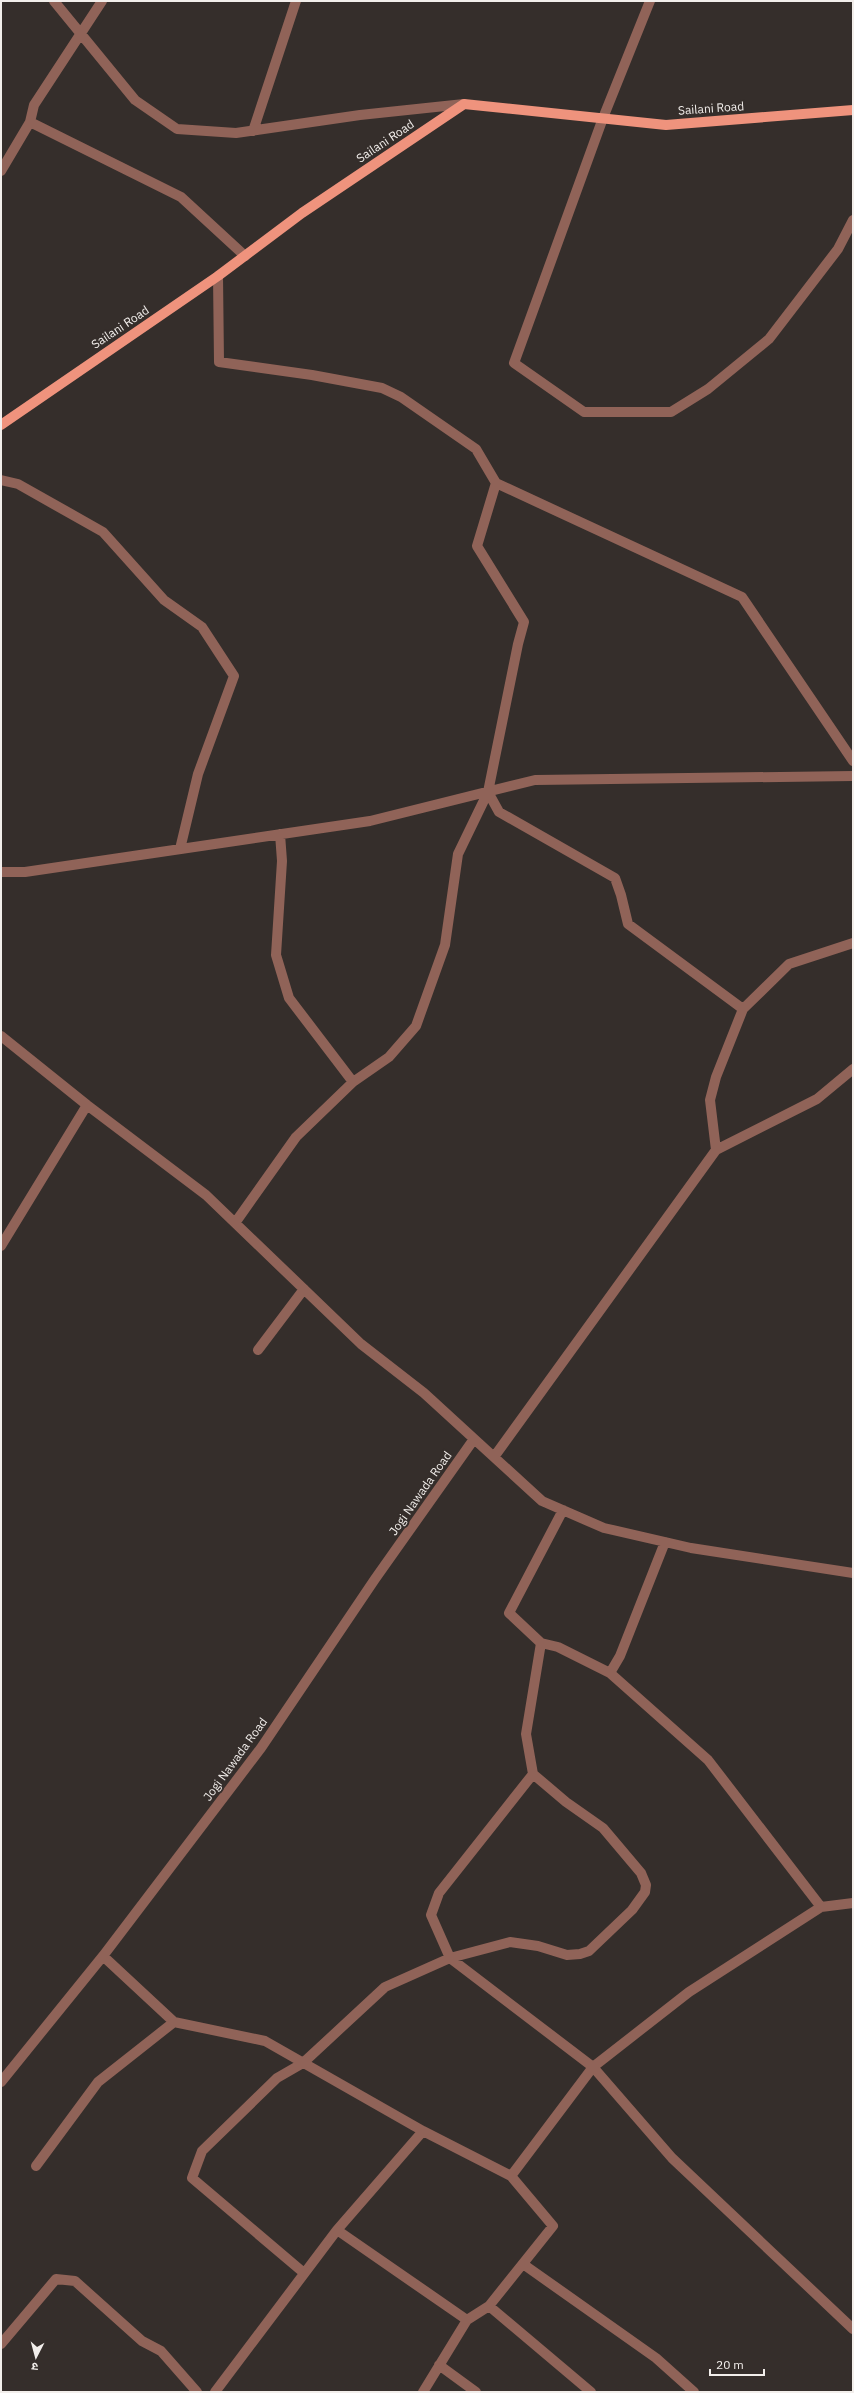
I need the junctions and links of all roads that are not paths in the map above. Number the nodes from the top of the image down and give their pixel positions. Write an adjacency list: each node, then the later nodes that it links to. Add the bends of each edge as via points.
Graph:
1 (54, 1): 5 (street)
2 (102, 1): 5 (street)
3 (296, 1): 10 (street)
4 (650, 1): 8 (street)
5 (80, 32): 9 (street, via 34,105); 10 (street, via 135,100 178,129 236,133)
6 (464, 104): 8 (main road, Sailani Road); 10 (street); 13 (main road, Sailani Road, via 302,213)
7 (853, 110): 8 (main road, Sailani Road, via 666,125)
8 (603, 118): 12 (street, via 514,363 584,412 671,412 708,389 769,339 838,249)
9 (30, 122): 11 (street); 13 (street, via 182,197)
10 (253, 130)
11 (1, 171)
12 (853, 220)
13 (246, 256): 14 (main road, Sailani Road)
14 (218, 276): 15 (main road, Sailani Road); 17 (street, via 219,362 382,388 401,397 476,449)
15 (1, 425)
16 (1, 480): 22 (street, via 18,484 103,532 164,600 202,627 234,676 198,774)
17 (496, 483): 18 (street, via 742,597); 20 (street, via 477,546 524,622)
18 (853, 760)
19 (853, 776): 20 (street, via 535,780)
20 (488, 792): 21 (street, via 370,821); 25 (street, via 499,812 615,878 628,924); 28 (street, via 458,854 444,945 416,1026 388,1057)
21 (280, 834): 22 (street); 28 (street, via 282,861 276,955 289,998)
22 (180, 849): 23 (street, via 25,872)
23 (1, 872)
24 (853, 943): 25 (street, via 790,964)
25 (744, 1009): 30 (street, via 716,1077 710,1100)
26 (1, 1036): 29 (street)
27 (853, 1069): 30 (street, via 817,1099)
28 (353, 1082): 31 (street, via 296,1137)
29 (87, 1105): 31 (street, via 206,1195); 32 (street)
30 (716, 1150): 36 (street)
31 (235, 1224): 33 (street)
32 (1, 1246)
33 (304, 1289): 34 (street); 35 (street, via 361,1344 424,1393)
34 (258, 1350)
35 (474, 1439): 36 (street); 45 (street, Jogi Nawada Road, via 261,1748)
36 (494, 1457): 37 (street, via 542,1501)
37 (563, 1510): 38 (street, via 604,1528); 40 (street, via 509,1613)
38 (665, 1542): 39 (street); 41 (street, via 620,1656)
39 (853, 1573)
40 (541, 1643): 41 (street, via 558,1647); 42 (street, via 526,1734)
41 (610, 1674): 44 (street, via 708,1760)
42 (533, 1774): 46 (street, via 439,1893 431,1915); 46 (street, via 566,1802 603,1828 642,1873 646,1885 645,1892 632,1910 589,1951 567,1955 538,1946 510,1942)
43 (853, 1903): 44 (street)
44 (821, 1907): 49 (street, via 689,1992)
45 (103, 1956): 47 (street); 50 (street, Jogi Nawada Road)
46 (450, 1958): 48 (street, via 385,1987); 49 (street)
47 (174, 2022): 48 (street, via 265,2041); 52 (street, via 98,2082)
48 (303, 2063): 51 (street); 56 (street, via 277,2078 202,2151 192,2178)
49 (593, 2067): 53 (street); 59 (street, via 672,2158)
50 (1, 2082)
51 (423, 2130): 53 (street); 54 (street)
52 (36, 2166)
53 (511, 2176): 55 (street, via 553,2226)
54 (337, 2230): 56 (street); 58 (street)
55 (523, 2264): 57 (street); 67 (street, via 656,2358)
56 (304, 2272): 63 (street)
57 (489, 2306): 58 (street); 66 (street)
58 (467, 2320): 61 (street)
59 (853, 2329)
60 (1, 2344): 62 (street, via 56,2279 76,2281 142,2341 161,2351)
61 (440, 2365): 64 (street); 65 (street)
62 (197, 2392)
63 (215, 2392)
64 (423, 2392)
65 (476, 2392)
66 (591, 2392)
67 (694, 2392)

